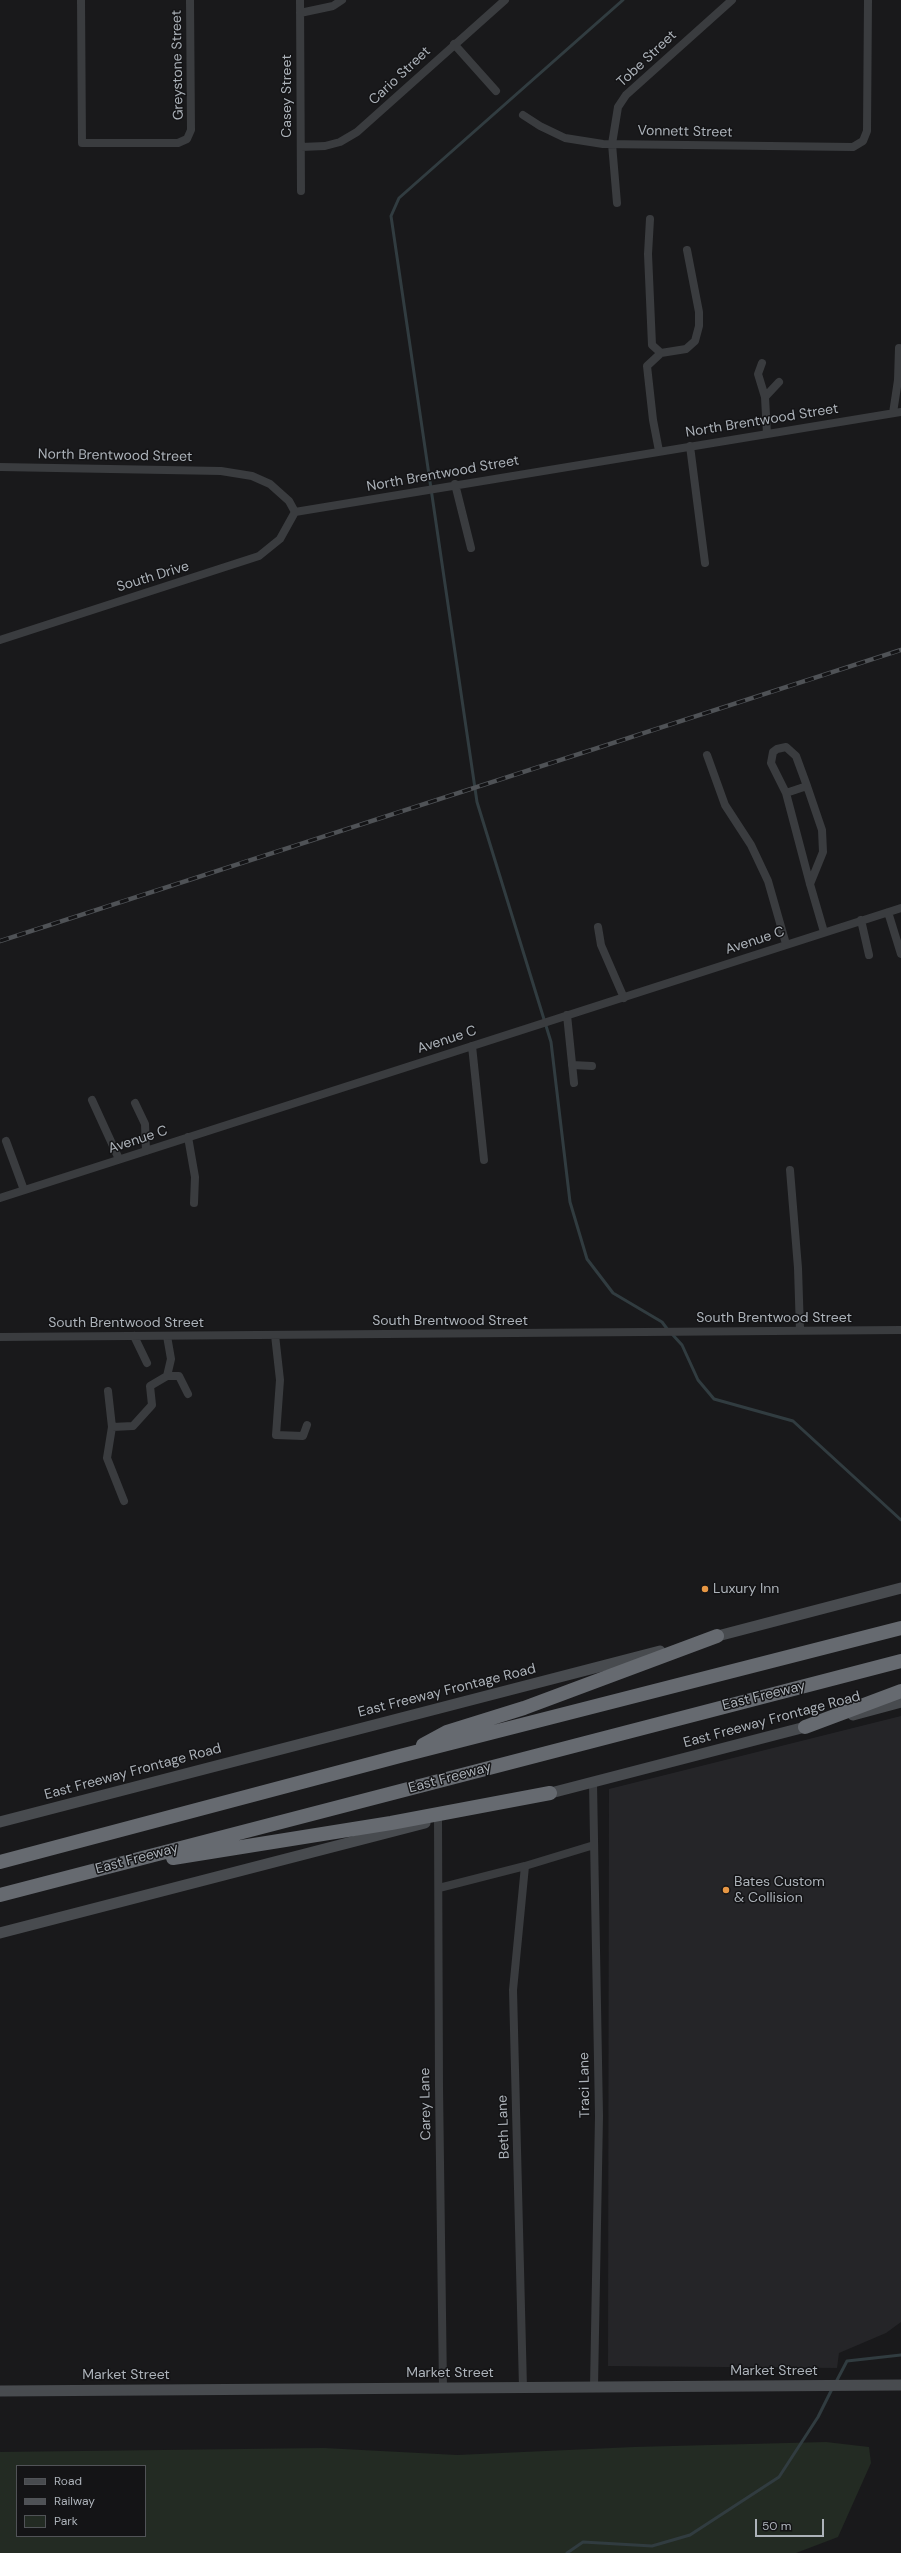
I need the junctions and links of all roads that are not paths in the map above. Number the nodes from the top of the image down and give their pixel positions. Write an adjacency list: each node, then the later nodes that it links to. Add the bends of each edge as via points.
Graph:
1 (81, 0): 2 (street, Greystone Street, via 82,143 187,140 191,130)
2 (190, 0)
3 (300, 0): 8 (street, Casey Street)
4 (342, 0): 8 (street, via 332,6)
5 (505, 0): 9 (street, Cario Street)
6 (732, 0): 12 (street, Tobe Street, via 626,95 618,107)
7 (868, 0): 12 (street, Vonnett Street, via 867,131 863,141 853,147)
8 (300, 13): 13 (street, Casey Street)
9 (454, 44): 10 (street); 13 (street, Cario Street, via 357,132 340,142 325,146)
10 (496, 91)
11 (523, 115): 12 (street, Vonnett Street, via 565,138)
12 (612, 144): 15 (street, Tobe Street)
13 (301, 147): 14 (street, Casey Street)
14 (301, 191)
15 (617, 203)
16 (650, 219): 19 (street, via 648,254 652,345)
17 (687, 250): 19 (street, via 699,312 695,341 686,349)
18 (899, 348): 23 (street)
19 (661, 353): 26 (street, via 647,366)
20 (762, 363): 22 (street, via 758,374)
21 (779, 382): 22 (street)
22 (765, 397): 24 (street)
23 (897, 413): 24 (street, North Brentwood Street)
24 (767, 434): 25 (street, North Brentwood Street)
25 (690, 446): 26 (street, North Brentwood Street); 31 (street)
26 (659, 451): 28 (street, North Brentwood Street)
27 (0, 467): 29 (street, North Brentwood Street, via 221,471 252,476 270,484 289,501)
28 (455, 484): 29 (street, North Brentwood Street); 30 (street)
29 (295, 512): 32 (street, South Drive, via 280,539 258,556)
30 (471, 548)
31 (706, 563)
32 (0, 640)
33 (707, 755): 42 (street, via 725,805 751,845 768,881)
34 (807, 786): 35 (street); 35 (street, via 796,756 786,747 777,749 773,752 771,763); 36 (street, via 822,830 824,852)
35 (786, 793): 36 (street)
36 (810, 884): 41 (street)
37 (901, 908): 38 (street, Avenue C)
38 (888, 912): 39 (street, Avenue C); 43 (street)
39 (861, 920): 41 (street, Avenue C); 44 (street)
40 (598, 927): 45 (street, via 601,945)
41 (824, 932): 42 (street, Avenue C)
42 (786, 944): 45 (street, Avenue C)
43 (901, 954)
44 (869, 955)
45 (624, 998): 46 (street, Avenue C)
46 (567, 1015): 47 (street, Avenue C); 48 (street)
47 (472, 1046): 53 (street, Avenue C); 57 (street)
48 (572, 1065): 49 (street); 50 (street)
49 (592, 1066)
50 (574, 1083)
51 (92, 1100): 56 (street)
52 (135, 1102): 55 (street, via 145,1124)
53 (188, 1137): 55 (street, Avenue C); 61 (street, via 195,1177)
54 (6, 1141): 59 (street)
55 (146, 1151): 56 (street, Avenue C)
56 (120, 1159): 59 (street, Avenue C)
57 (484, 1160)
58 (790, 1170): 63 (street)
59 (24, 1190): 60 (street, Avenue C)
60 (0, 1198)
61 (194, 1203)
62 (901, 1330): 63 (street, South Brentwood Street)
63 (800, 1331): 64 (street, South Brentwood Street)
64 (275, 1335): 66 (street, South Brentwood Street); 72 (street, via 280,1380 276,1435 303,1436)
65 (134, 1336): 66 (street, South Brentwood Street); 67 (street, South Brentwood Street); 68 (street)
66 (167, 1336): 69 (street, via 171,1359)
67 (0, 1337)
68 (147, 1363)
69 (167, 1376): 71 (street, via 179,1376); 73 (street, via 150,1386 152,1405 133,1426)
70 (108, 1391): 73 (street)
71 (188, 1394)
72 (307, 1424)
73 (112, 1427): 74 (street, via 107,1458)
74 (124, 1501)
75 (901, 1588): 77 (main road, East Freeway Frontage Road)
76 (901, 1628): 82 (highway)
77 (717, 1636): 82 (highway, via 524,1708 448,1732); 86 (main road, East Freeway Frontage Road)
78 (901, 1661): 90 (highway, East Freeway)
79 (901, 1691): 81 (highway)
80 (901, 1702): 81 (main road, East Freeway Frontage Road)
81 (805, 1727): 83 (main road, East Freeway Frontage Road)
82 (400, 1756): 88 (highway)
83 (593, 1783): 84 (main road, East Freeway Frontage Road); 87 (street, Traci Lane)
84 (550, 1793): 85 (main road, East Freeway Frontage Road); 90 (highway, via 398,1822)
85 (438, 1820): 91 (street, Carey Lane); 93 (main road, East Freeway Frontage Road)
86 (0, 1822)
87 (594, 1845): 89 (street); 95 (street, Traci Lane, via 599,2116)
88 (0, 1862)
89 (526, 1866): 91 (street); 97 (street, Beth Lane, via 513,1990)
90 (74, 1876): 92 (highway, East Freeway)
91 (439, 1888): 96 (street, Carey Lane, via 438,2087)
92 (0, 1895)
93 (0, 1933)
94 (901, 2385): 95 (main road, Market Street)
95 (594, 2387): 97 (main road, Market Street)
96 (443, 2388): 97 (main road, Market Street); 98 (main road, Market Street)
97 (523, 2388)
98 (0, 2391)

